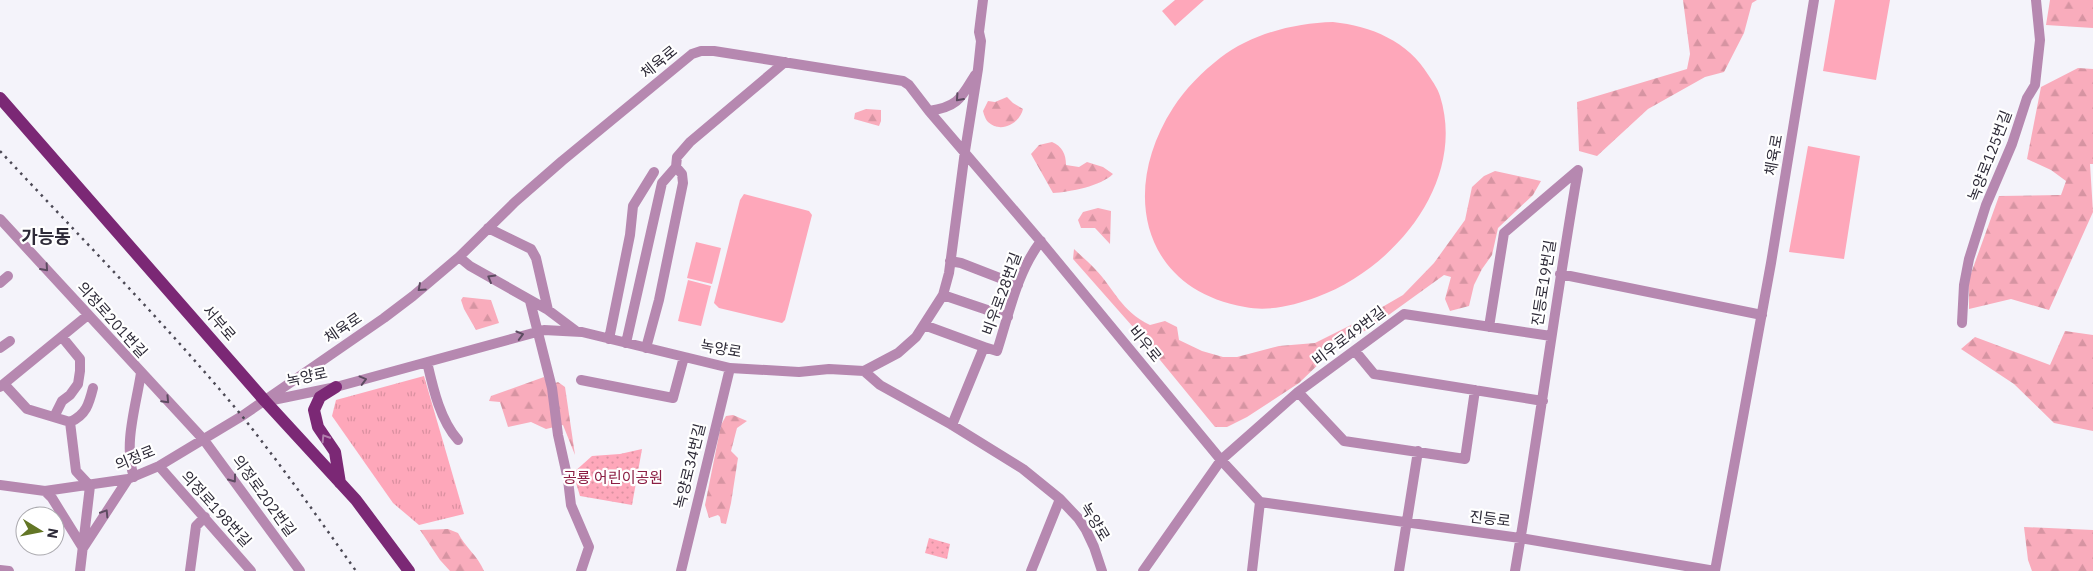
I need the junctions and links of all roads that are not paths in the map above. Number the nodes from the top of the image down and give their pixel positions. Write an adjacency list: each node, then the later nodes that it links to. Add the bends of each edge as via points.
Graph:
1 (983, 0): 5 (street)
2 (1814, 0): 22 (street, 체육로)
3 (2036, 0): 24 (street, 녹양로125번길, via 2040,40 2035,84 1986,205 1969,259)
4 (785, 62): 7 (street, 체육로, via 902,81 909,85); 9 (street, via 690,142 677,158); 12 (street, 체육로, via 714,51 692,54 562,161)
5 (978, 69): 7 (street, one-way to 7, via 960,99 946,108); 8 (street)
6 (0, 98): 49 (main road, 서부로)
7 (929, 111): 8 (street, 체육로)
8 (965, 151): 13 (street, 비우로); 15 (street)
9 (676, 167): 33 (street, via 662,184); 36 (street, via 684,183)
10 (654, 172): 31 (street, via 633,206)
11 (0, 219): 21 (street, 의정로201번길, one-way to 21)
12 (488, 228): 14 (street, 체육로); 20 (street, via 531,249)
13 (1041, 242): 17 (street, 비우로28번길, via 1031,255); 57 (street, 비우로)
14 (459, 257): 19 (street, one-way to 14); 49 (street, 체육로, one-way to 49, via 384,318)
15 (950, 261): 17 (street); 18 (street)
16 (1560, 274): 22 (street); 26 (street, 진등로19번길, via 1578,170 1504,233); 29 (street, 진등로19번길)
17 (1018, 285): 23 (street, 비우로28번길)
18 (943, 295): 23 (street); 25 (street)
19 (530, 301): 20 (street); 27 (street)
20 (548, 310): 28 (street)
21 (88, 315): 30 (street); 42 (street, 의정로201번길)
22 (1762, 316): 86 (street, 체육로)
23 (1008, 317): 34 (street, 비우로28번길, via 997,351)
24 (1962, 323)
25 (924, 325): 34 (street); 41 (street, via 898,353)
26 (1490, 327): 29 (street, 비우로49번길); 37 (street, 비우로49번길, via 1404,314)
27 (538, 331): 28 (street, 녹양로); 39 (street, 녹양로, one-way to 27); 78 (street, via 552,388 571,505 589,548)
28 (577, 332): 31 (street, 녹양로)
29 (1551, 336): 50 (street, 진등로19번길)
30 (62, 337): 44 (street); 51 (street, via 80,359 80,371 78,384 62,401)
31 (609, 339): 33 (street, 녹양로)
32 (10, 341): 35 (street)
33 (626, 343): 36 (street, 녹양로)
34 (984, 347): 53 (street, 비우로28번길)
35 (0, 348)
36 (646, 348): 38 (street, 녹양로)
37 (1355, 351): 47 (street, via 1374,374); 48 (street, 비우로49번길)
38 (684, 357): 40 (street, 녹양로); 43 (street, via 673,398)
39 (427, 362): 45 (street, 녹양로, one-way to 39); 55 (street, via 449,430)
40 (730, 368): 41 (street, 녹양로); 79 (street, 녹양로34번길)
41 (864, 371): 53 (street, 녹양로, via 880,385)
42 (141, 373): 54 (street, 의정로201번길, one-way to 54); 59 (street, via 129,450)
43 (581, 380)
44 (2, 385): 51 (street, via 27,409)
45 (336, 387): 49 (street, 녹양로); 60 (main road, one-way to 45, via 335,452 318,427 314,410 320,397)
46 (93, 388): 52 (street, via 84,413)
47 (1475, 390): 50 (street); 56 (street, via 1465,459)
48 (1298, 392): 56 (street, via 1344,441); 57 (street, 비우로49번길)
49 (265, 401): 54 (street, 의정로); 60 (main road, 서부로)
50 (1543, 401): 68 (street, 진등로19번길)
51 (54, 417): 52 (street)
52 (70, 422): 62 (street, via 76,471)
53 (952, 425): 64 (street, 녹양로, via 1023,469)
54 (204, 440): 58 (street, 의정로); 76 (street, 의정로202번길, one-way to 76)
55 (458, 440)
56 (1418, 451): 67 (street)
57 (1221, 460): 65 (street, 비우로); 82 (street)
58 (159, 466): 59 (street, 의정로); 66 (street, 의정로198번길)
59 (131, 478): 62 (street, 의정로); 69 (street, one-way to 59)
60 (340, 483): 77 (main road, 서부로, via 369,515)
61 (0, 485): 63 (street, 의정로)
62 (90, 486): 63 (street, 의정로); 69 (street)
63 (45, 492): 69 (street)
64 (1060, 499): 80 (street); 81 (street, 녹양로, via 1086,530)
65 (1260, 502): 67 (street, 진등로); 83 (street)
66 (205, 517): 74 (street, via 196,526); 75 (street, 의정로198번길)
67 (1407, 523): 68 (street, 진등로); 84 (street)
68 (1520, 538): 70 (street, 진등로); 85 (street, 진등로19번길)
69 (83, 548): 73 (street)
70 (1664, 566): 86 (street, 진등로)
71 (0, 570): 72 (street)
72 (9, 571)
73 (80, 571)
74 (190, 571)
75 (251, 571)
76 (300, 571)
77 (410, 571)
78 (581, 571)
79 (681, 571)
80 (1031, 571)
81 (1102, 571)
82 (1143, 571)
83 (1252, 571)
84 (1398, 571)
85 (1515, 571)
86 (1715, 571)

